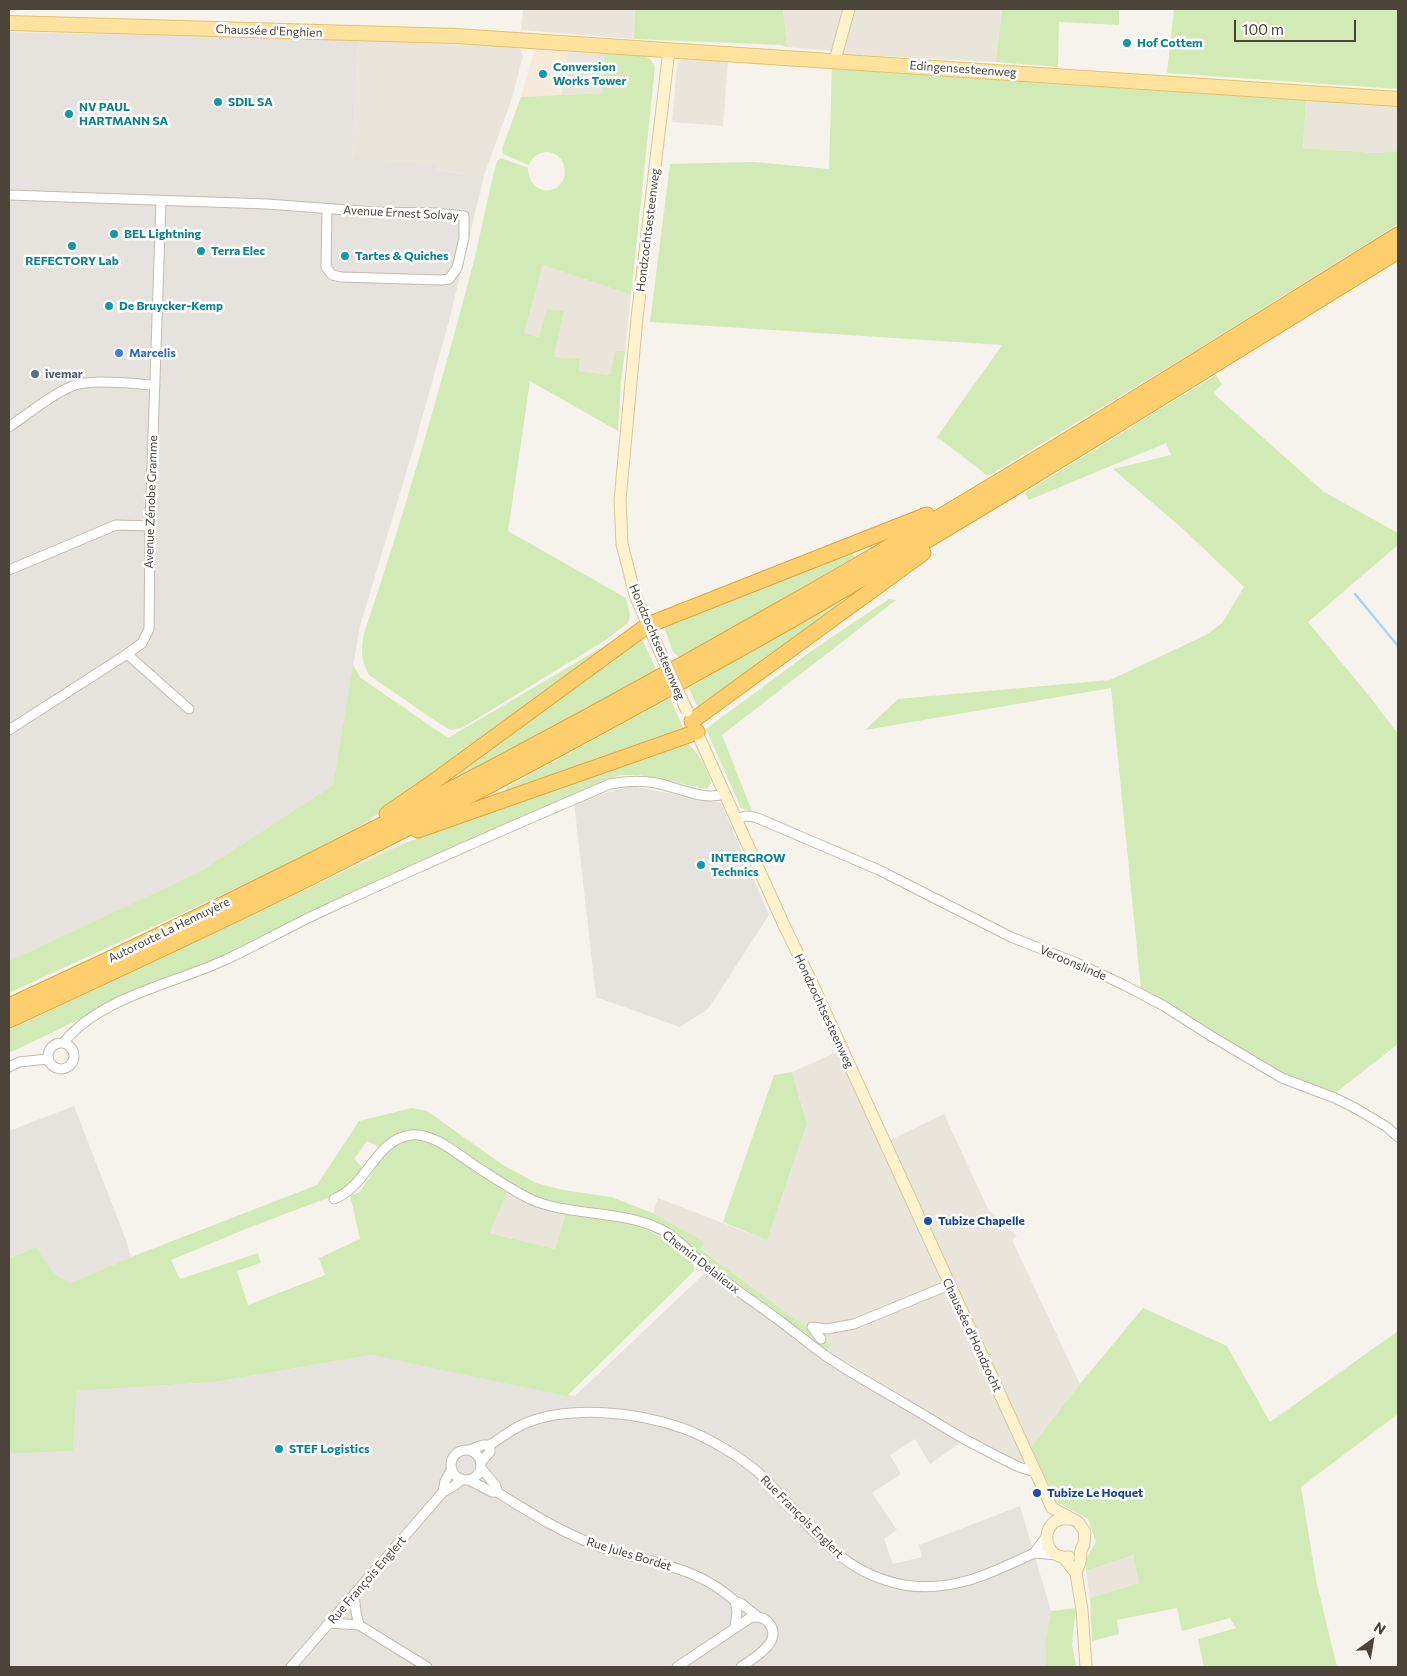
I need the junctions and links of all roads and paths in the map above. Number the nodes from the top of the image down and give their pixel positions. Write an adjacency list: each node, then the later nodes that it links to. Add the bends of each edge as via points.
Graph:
1 (849, 9): 5 (main road)
2 (9, 24): 3 (main road, Chaussée d'Enghien, via 456,36)
3 (529, 41): 4 (main road, Edingensesteenweg)
4 (669, 50): 5 (main road, Edingensesteenweg); 18 (main road, Hondzochtsesteenweg, via 637,318 620,500 622,544 635,596)
5 (835, 60): 6 (main road, Edingensesteenweg)
6 (1398, 98)
7 (9, 195): 8 (street, Avenue Ernest Solvay)
8 (161, 201): 9 (street, Avenue Ernest Solvay); 12 (street, Avenue Zénobe Gramme)
9 (327, 209): 9 (street, Avenue Ernest Solvay, via 326,267 332,275 440,280 449,279 457,268 464,238 464,216)
10 (1398, 235): 14 (highway)
11 (1398, 251): 16 (highway)
12 (155, 385): 13 (street, via 84,383 71,386); 15 (street, Avenue Zénobe Gramme)
13 (9, 427)
14 (962, 504): 18 (highway, via 929,514); 25 (highway, Autoroute La Hennuyère, via 647,685)
15 (150, 526): 17 (street, via 116,525); 19 (street, Avenue Zénobe Gramme, via 149,629 142,643)
16 (945, 530): 21 (highway, via 926,550); 26 (highway, via 656,695)
17 (9, 570)
18 (650, 630): 21 (main road, Hondzochtsesteenweg, bridge); 25 (highway, via 432,783 374,822 330,846)
19 (127, 654): 20 (street); 22 (street, Avenue Zénobe Gramme)
20 (189, 709)
21 (692, 721): 23 (main road, Hondzochtsesteenweg); 26 (highway)
22 (9, 730)
23 (724, 794): 24 (main road, Hondzochtsesteenweg); 29 (street, via 718,797 704,795 630,780 610,784 438,858 225,960 121,1001 89,1018)
24 (736, 819): 32 (street, Veroonslinde, via 755,817 879,870 1011,937 1124,985 1282,1078 1356,1108); 33 (main road, Hondzochtsesteenweg)
25 (310, 862): 27 (highway, Autoroute La Hennuyère)
26 (327, 869): 28 (highway, Autoroute La Hennuyère)
27 (9, 1006)
28 (9, 1020)
29 (63, 1043): 30 (street, via 50,1049); 30 (street, via 70,1046 74,1054 71,1065 64,1070 56,1069)
30 (48, 1059): 31 (street, via 19,1062)
31 (9, 1067)
32 (1398, 1137)
33 (893, 1162): 35 (main road, Chaussée d'Hondzocht)
34 (334, 1199): 41 (street, Chemin Delalieux, via 354,1187 389,1144 414,1134 430,1138 515,1191 544,1204 622,1217 662,1230 829,1358 964,1439)
35 (949, 1284): 36 (street, via 854,1324 827,1329 812,1327); 41 (main road, Chaussée d'Hondzocht)
36 (820, 1339)
37 (490, 1445): 38 (street); 39 (street, via 490,1452); 49 (street, Rue François Englert, via 524,1424 547,1417 595,1413 638,1416 683,1428 721,1446 760,1474 842,1558 880,1578 920,1587 946,1586 979,1578)
38 (469, 1450): 39 (street, via 477,1454); 40 (street, via 455,1454 451,1461)
39 (481, 1465): 42 (street, via 476,1476); 44 (street)
40 (452, 1469): 42 (street, via 456,1476); 43 (street)
41 (1035, 1472): 45 (main road, Chaussée d'Hondzocht)
42 (466, 1479): 43 (street); 44 (street, Rue Jules Bordet)
43 (443, 1492): 52 (street, Rue François Englert)
44 (497, 1492): 53 (street, Rue Jules Bordet, via 571,1535 614,1552 689,1572 711,1582)
45 (1052, 1508): 46 (main road); 47 (main road)
46 (1069, 1519): 47 (main road, via 1058,1520); 48 (main road, via 1078,1522 1084,1532)
47 (1048, 1532): 49 (street); 50 (main road, via 1049,1548)
48 (1081, 1550): 50 (main road, via 1071,1556); 51 (main road)
49 (1034, 1553): 50 (street)
50 (1060, 1556): 51 (main road)
51 (1076, 1573): 62 (main road)
52 (354, 1595): 55 (street, Rue François Englert); 56 (street)
53 (735, 1601): 54 (street, Rue Jules Bordet); 57 (street)
54 (758, 1617): 57 (street, via 750,1618); 61 (street, Rue Jules Bordet, via 772,1627 772,1641)
55 (330, 1623): 56 (street); 58 (street, Rue François Englert)
56 (359, 1625): 59 (street)
57 (735, 1628): 60 (street)
58 (291, 1667)
59 (427, 1667)
60 (677, 1667)
61 (741, 1667)
62 (1086, 1667)

